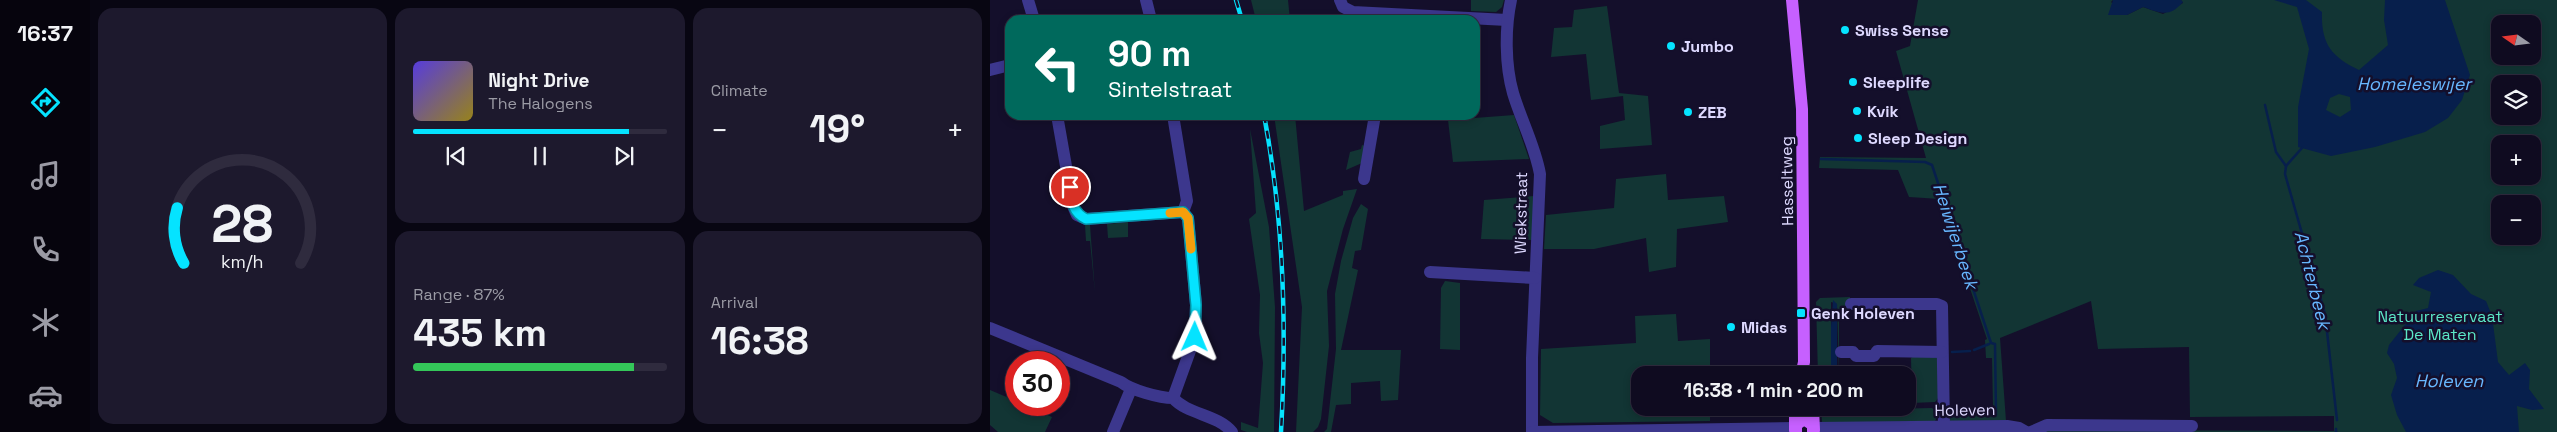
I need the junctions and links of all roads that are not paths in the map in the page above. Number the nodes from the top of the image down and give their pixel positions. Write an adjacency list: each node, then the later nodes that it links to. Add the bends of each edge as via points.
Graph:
1 (1028, 0): 6 (street)
2 (1146, 0): 7 (street)
3 (1340, 0): 8 (street, via 1343,7 1353,12)
4 (1511, 0): 10 (street, Wiekstraat)
5 (1792, 0): 24 (main road, Hasseltweg, via 1802,109)
6 (1032, 15)
7 (1150, 15)
8 (1371, 15)
9 (1480, 20): 10 (street)
10 (1507, 20): 19 (street, Wiekstraat, via 1513,92 1540,174)
11 (1005, 66): 12 (street)
12 (990, 70)
13 (1058, 120): 17 (street, via 1077,215 1086,219)
14 (1174, 120): 17 (street, via 1187,201)
15 (1374, 120): 16 (street)
16 (1364, 179)
17 (1183, 212): 28 (street, via 1189,225 1196,305 1195,337)
18 (1430, 272): 19 (street)
19 (1534, 278): 37 (street, Wiekstraat)
20 (1851, 304): 23 (street, via 1942,306)
21 (990, 328): 27 (street)
22 (1841, 352): 23 (street, via 1853,352 1856,356 1874,356 1877,351)
23 (1942, 352): 32 (street)
24 (1804, 362): 25 (main road, Hasseltweg); 26 (main road, Hasseltweg)
25 (1803, 366)
26 (1805, 366)
27 (1131, 389): 28 (street); 35 (street)
28 (1173, 398): 36 (street, via 1179,405 1224,424)
29 (1795, 416): 33 (main road)
30 (1814, 416): 34 (main road)
31 (2192, 426): 39 (street, via 2047,425)
32 (1944, 427): 34 (street, Holeven); 38 (street, Holeven, via 2006,426)
33 (1795, 431): 34 (main road, via 1798,422 1804,420 1811,422); 37 (street)
34 (1814, 431)
35 (1113, 432)
36 (1232, 432)
37 (1532, 432)
38 (2026, 432)
39 (2031, 432)

